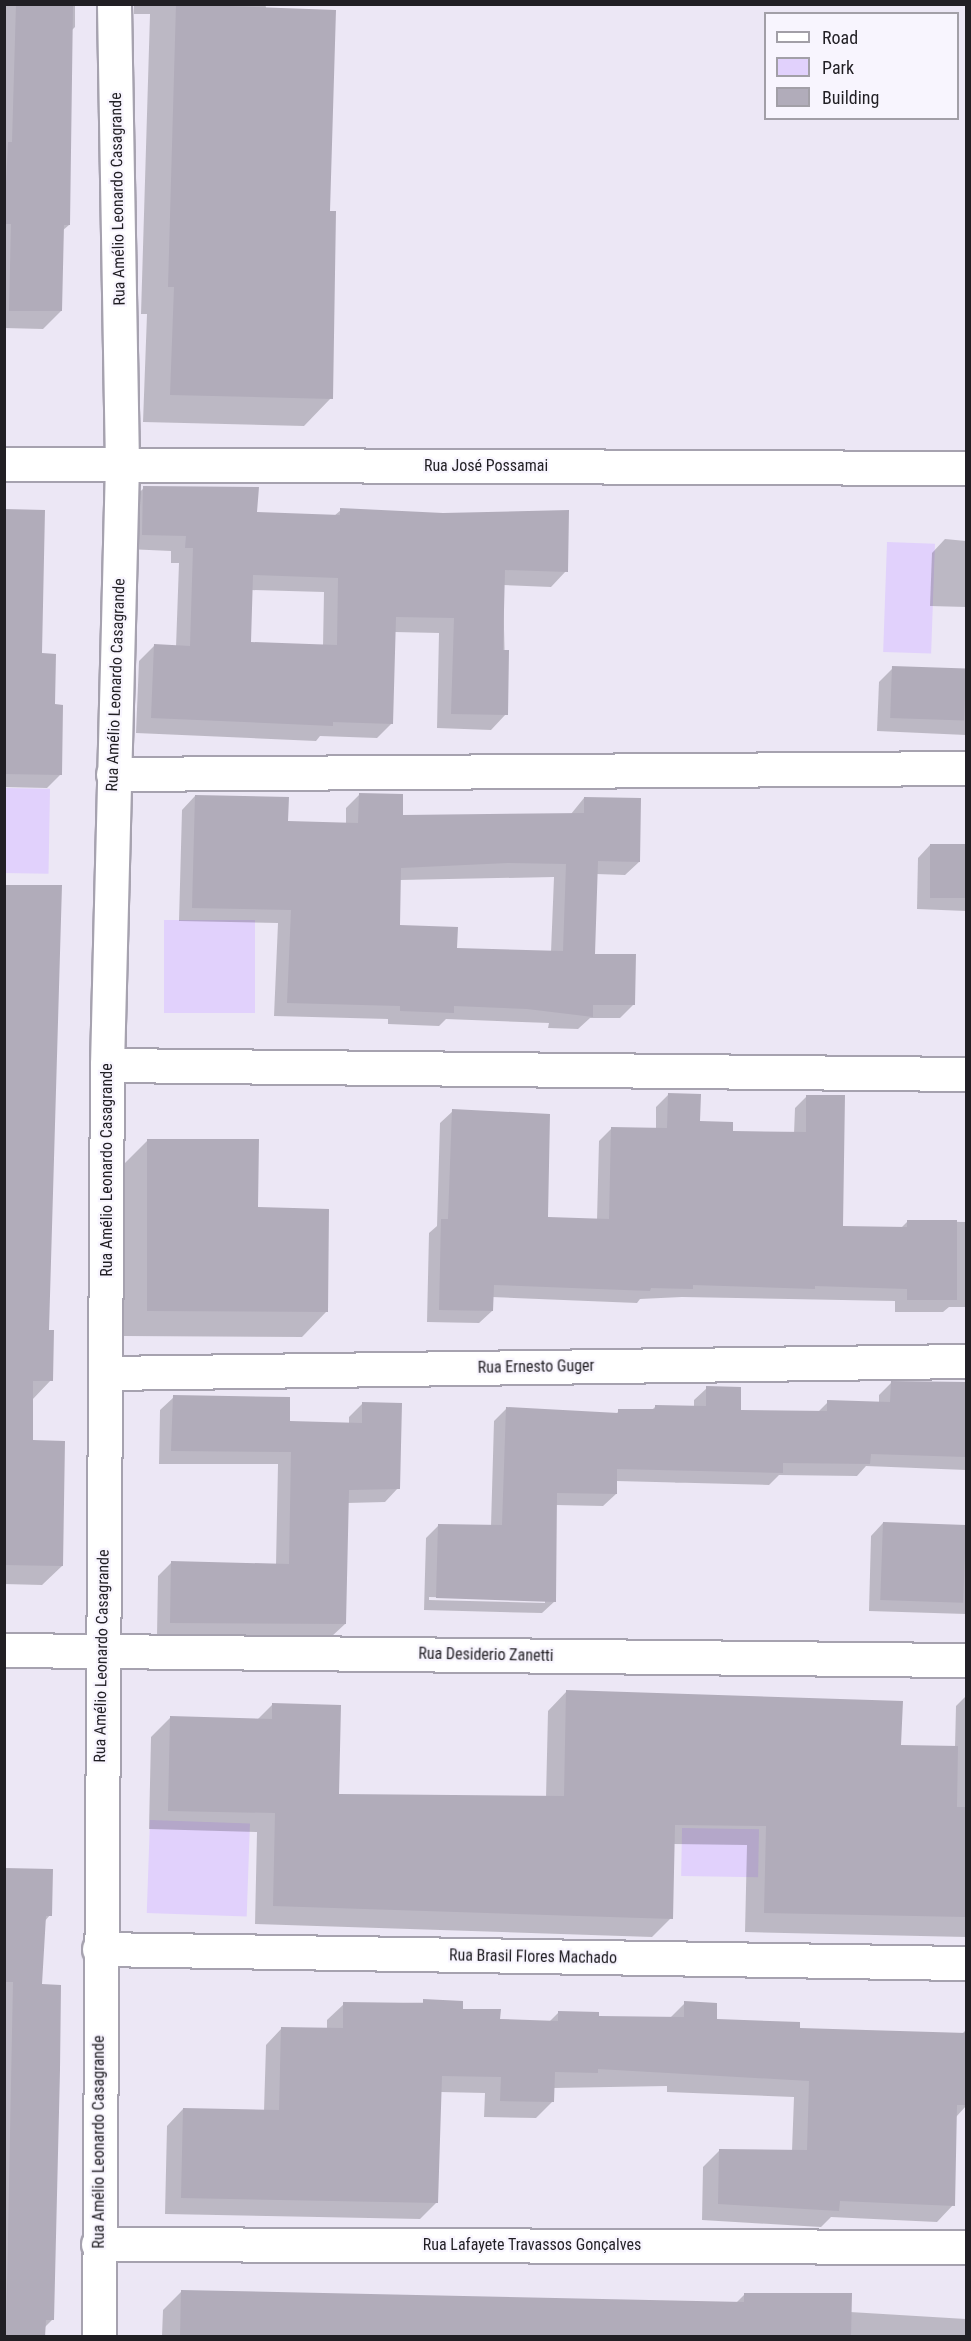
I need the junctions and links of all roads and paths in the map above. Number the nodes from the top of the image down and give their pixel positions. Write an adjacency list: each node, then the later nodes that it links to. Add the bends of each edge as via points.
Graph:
1 (114, 4): 3 (street, Rua Amélio Leonardo Casagrande)
2 (4, 464): 3 (street, Rua José Possamai)
3 (122, 464): 4 (street, Rua José Possamai); 6 (street, Rua Amélio Leonardo Casagrande)
4 (966, 468)
5 (966, 768): 6 (street)
6 (113, 774): 7 (street, Rua Amélio Leonardo Casagrande)
7 (107, 1065): 8 (street); 10 (street, Rua Amélio Leonardo Casagrande)
8 (966, 1074)
9 (966, 1361): 10 (street, Rua Ernesto Guger)
10 (106, 1372): 12 (street, Rua Amélio Leonardo Casagrande)
11 (4, 1650): 12 (street, Rua Desiderio Zanetti)
12 (101, 1650): 13 (street, Rua Desiderio Zanetti); 14 (street, Rua Amélio Leonardo Casagrande)
13 (966, 1660)
14 (99, 1949): 15 (street, Rua Brasil Flores Machado); 16 (street, Rua Amélio Leonardo Casagrande)
15 (966, 1963)
16 (98, 2244): 17 (street, Rua Lafayete Travassos Gonçalves); 18 (street, Rua Amélio Leonardo Casagrande)
17 (966, 2247)
18 (99, 2337)

